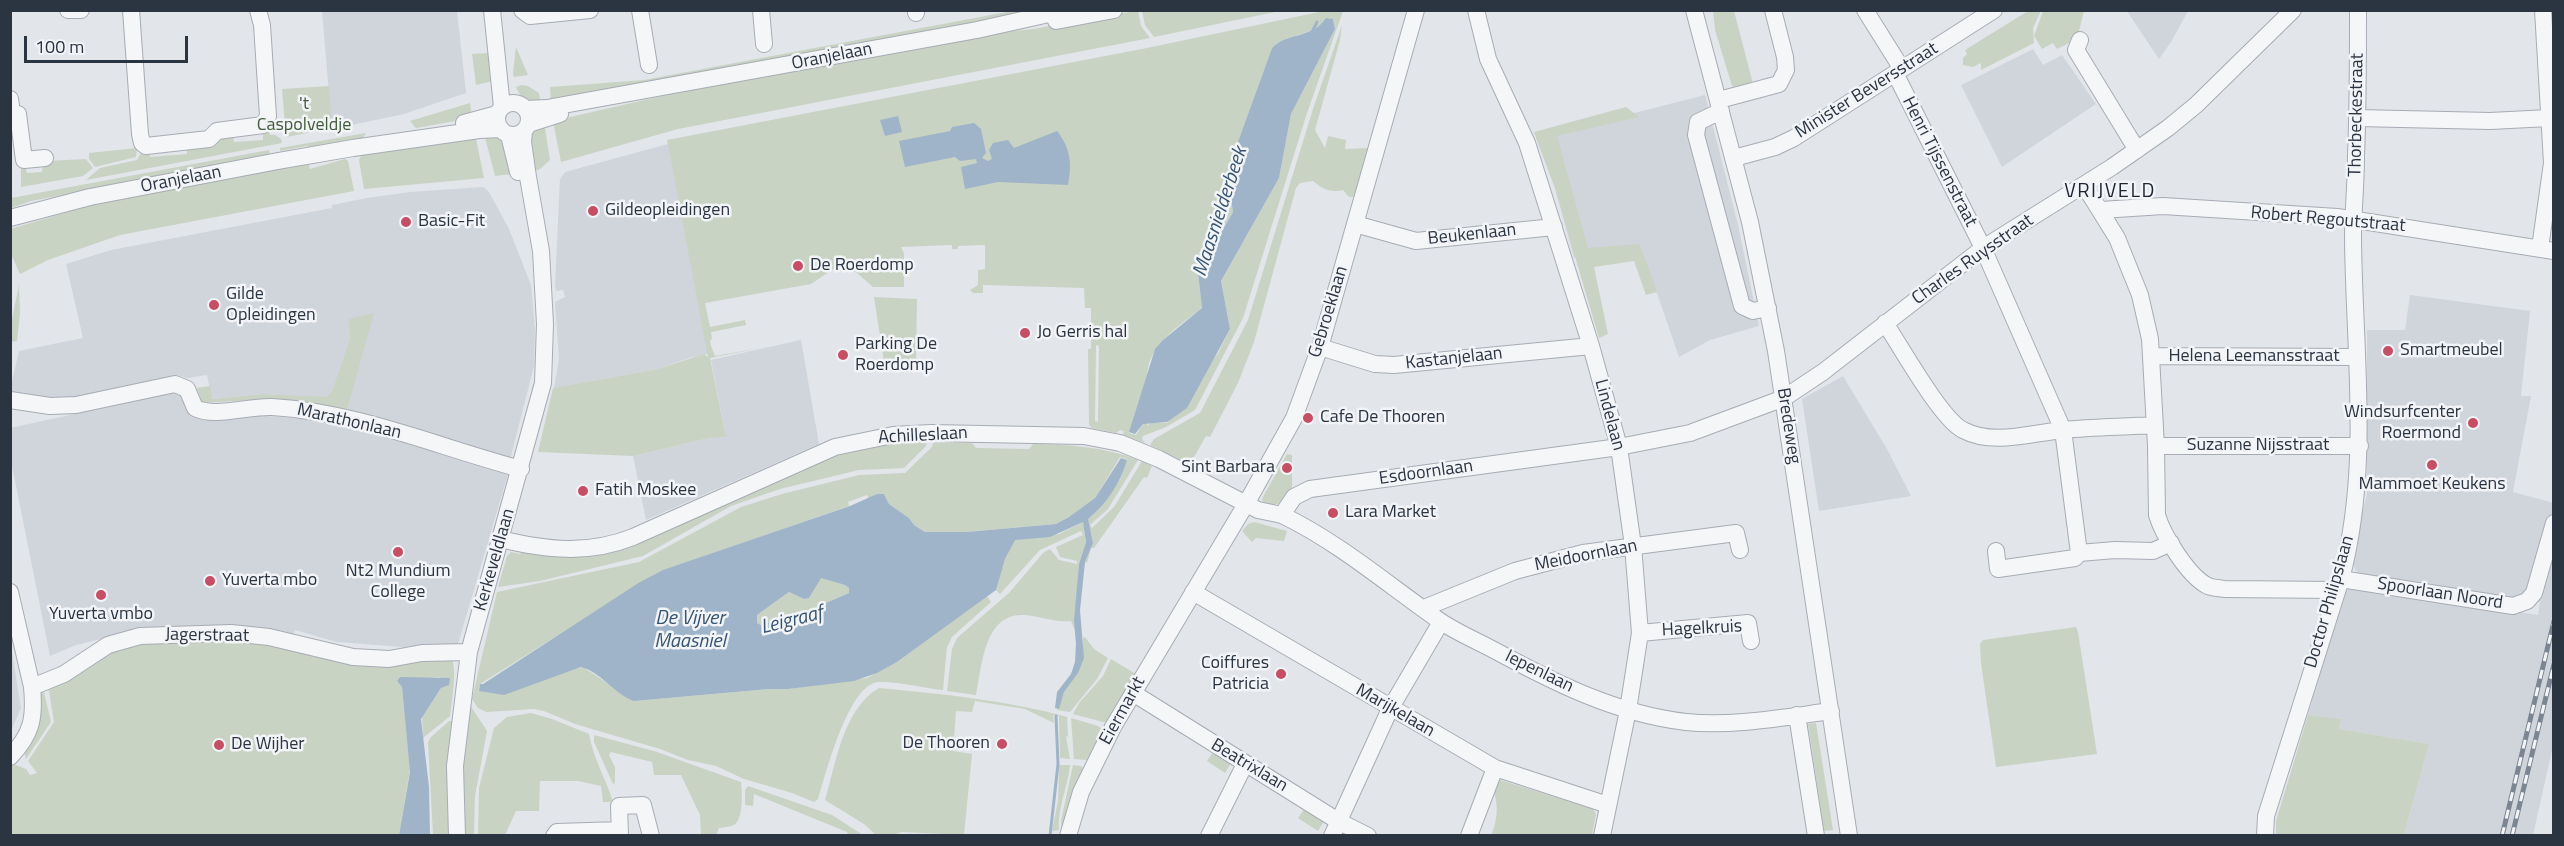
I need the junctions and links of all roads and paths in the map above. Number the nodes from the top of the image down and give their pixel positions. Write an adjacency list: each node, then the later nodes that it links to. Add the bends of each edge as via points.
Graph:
1 (68, 10): 2 (street)
2 (81, 10)
3 (131, 10): 4 (street, via 140,134 146,146 209,139 217,131 263,125 268,116)
4 (258, 10)
5 (590, 10): 18 (street)
6 (640, 10): 24 (street)
7 (761, 10): 23 (street)
8 (1067, 10): 21 (street, Oranjelaan)
9 (1114, 10): 21 (street, Oranjelaan, via 1035,25)
10 (1416, 10): 38 (street, Gebroeklaan)
11 (1476, 10): 39 (street, Lindelaan, via 1488,59 1527,143)
12 (1773, 10): 27 (street, via 1785,57 1786,70 1779,84)
13 (1865, 10): 25 (street, Henri Tijssenstraat)
14 (1994, 10): 25 (street, Minister Beversstraat)
15 (2294, 10): 31 (street, Charles Ruysstraat, via 2196,105)
16 (2358, 10): 28 (street, Thorbeckestraat)
17 (2543, 10): 29 (street)
18 (526, 13)
19 (1696, 14): 27 (street, Bredeweg)
20 (493, 16): 30 (street, Kerkeveldlaan)
21 (977, 30): 30 (street, Oranjelaan, via 547,108)
22 (2080, 40): 31 (street, via 2076,50)
23 (764, 44)
24 (649, 65)
25 (1899, 72): 33 (street, Minister Beversstraat, via 1794,138); 40 (street, Henri Tijssenstraat)
26 (10, 99): 32 (street, via 12,112 18,114 24,160)
27 (1720, 106): 33 (street, Bredeweg); 42 (street, via 1698,122 1696,135 1742,306 1753,310)
28 (2357, 118): 29 (street); 37 (street, Thorbeckestraat)
29 (2549, 118): 41 (street, via 2552,163)
30 (513, 119): 36 (street, Oranjelaan, via 409,133 353,148 90,197); 55 (street, Kerkeveldlaan, via 543,287 545,338 543,383)
31 (2137, 150): 34 (street, Charles Ruysstraat)
32 (45, 158)
33 (1734, 158): 42 (street, Bredeweg)
34 (2084, 185): 35 (street, Spoorlaan Noord); 40 (street, Charles Ruysstraat)
35 (2101, 210): 37 (street, Robert Regoutstraat, via 2163,206); 46 (street, Spoorlaan Noord, via 2140,294)
36 (10, 218)
37 (2354, 219): 41 (street, Robert Regoutstraat); 47 (street, Doctor Philipslaan)
38 (1355, 224): 39 (street, Beukenlaan, via 1416,241); 45 (street, Gebroeklaan)
39 (1554, 227): 44 (street, Lindelaan)
40 (1983, 249): 43 (street, Charles Ruysstraat); 51 (street, Henri Tijssenstraat)
41 (2547, 249)
42 (1768, 308): 48 (street, Bredeweg)
43 (1885, 323): 48 (street, Charles Ruysstraat); 51 (street, via 1946,415 1962,430 2002,438)
44 (1591, 346): 45 (street, Kastanjelaan, via 1394,365 1375,364); 54 (street, Lindelaan)
45 (1320, 347): 56 (street, Gebroeklaan, via 1294,418)
46 (2151, 356): 47 (street, Helena Leemansstraat); 50 (street, Spoorlaan Noord)
47 (2357, 357): 53 (street, Doctor Philipslaan)
48 (1784, 398): 54 (street, Charles Ruysstraat, via 1690,433); 77 (street, Bredeweg)
49 (10, 400): 55 (street, Marathonlaan, via 76,405 175,384 188,389 195,408 206,413 254,406 306,409)
50 (2154, 425): 51 (street); 52 (street, Spoorlaan Noord)
51 (2063, 430): 64 (street, Henri Tijssenstraat)
52 (2157, 446): 53 (street, Suzanne Nijsstraat); 60 (street, Spoorlaan Noord, via 2157,515)
53 (2360, 446): 65 (street, Doctor Philipslaan, via 2349,547)
54 (1619, 447): 57 (street, Esdoornlaan, via 1310,489 1294,497); 61 (street, Lindelaan)
55 (520, 469): 59 (street, Kerkeveldlaan)
56 (1246, 504): 57 (street); 59 (street, Achilleslaan, via 1159,459 1101,439 1029,434 893,435 824,451 605,547 560,550); 67 (street, Gebroeklaan)
57 (1282, 515): 68 (street, Iepenlaan, via 1308,527)
58 (2553, 523): 65 (street, Spoorlaan Noord, via 2534,593 2527,601 2513,606)
59 (500, 539): 72 (street, Kerkeveldlaan)
60 (2171, 543): 64 (street, via 2153,551); 65 (street, Spoorlaan Noord, via 2207,586 2224,589)
61 (1633, 546): 62 (street, Meidoornlaan, via 1736,533); 68 (street, Meidoornlaan, via 1583,553 1515,571); 70 (street, Lindelaan)
62 (1740, 550)
63 (1996, 550): 64 (street, via 1998,569 2075,558)
64 (2079, 553)
65 (2339, 584): 95 (street, Doctor Philipslaan, via 2266,816)
66 (10, 592): 73 (street)
67 (1192, 592): 74 (street, Eiermarkt); 75 (street, Marijkelaan)
68 (1424, 608): 69 (street, Iepenlaan)
69 (1441, 622): 75 (street); 76 (street, Iepenlaan, via 1544,677)
70 (1640, 633): 71 (street, Hagelkruis, via 1748,623); 76 (street, Lindelaan)
71 (1750, 641)
72 (469, 652): 73 (street, Jagerstraat, via 362,658 269,637 231,633 140,636 108,645 64,674); 85 (street, Kerkeveldlaan, via 455,766)
73 (32, 687): 79 (street, via 32,725 20,748)
74 (1133, 693): 80 (street, Beatrixlaan); 88 (street, Eiermarkt, via 1081,792)
75 (1390, 709): 81 (street, Marijkelaan); 83 (street)
76 (1628, 710): 78 (street, Iepenlaan, via 1687,722); 82 (street, Lindelaan)
77 (1831, 711): 78 (street, Iepenlaan); 94 (street, Bredeweg)
78 (1797, 715): 93 (street)
79 (10, 757)
80 (1245, 764): 83 (street, Beatrixlaan); 89 (street)
81 (1495, 768): 82 (street, Marijkelaan); 91 (street)
82 (1608, 805): 92 (street, Lindelaan)
83 (1335, 828): 90 (street, Beatrixlaan)
84 (620, 833): 86 (street, via 557,832); 87 (street, via 619,806 643,805)
85 (457, 836)
86 (554, 836)
87 (651, 836)
88 (1068, 836)
89 (1209, 836)
90 (1368, 836)
91 (1469, 836)
92 (1602, 836)
93 (1816, 836)
94 (1849, 836)
95 (2265, 836)

